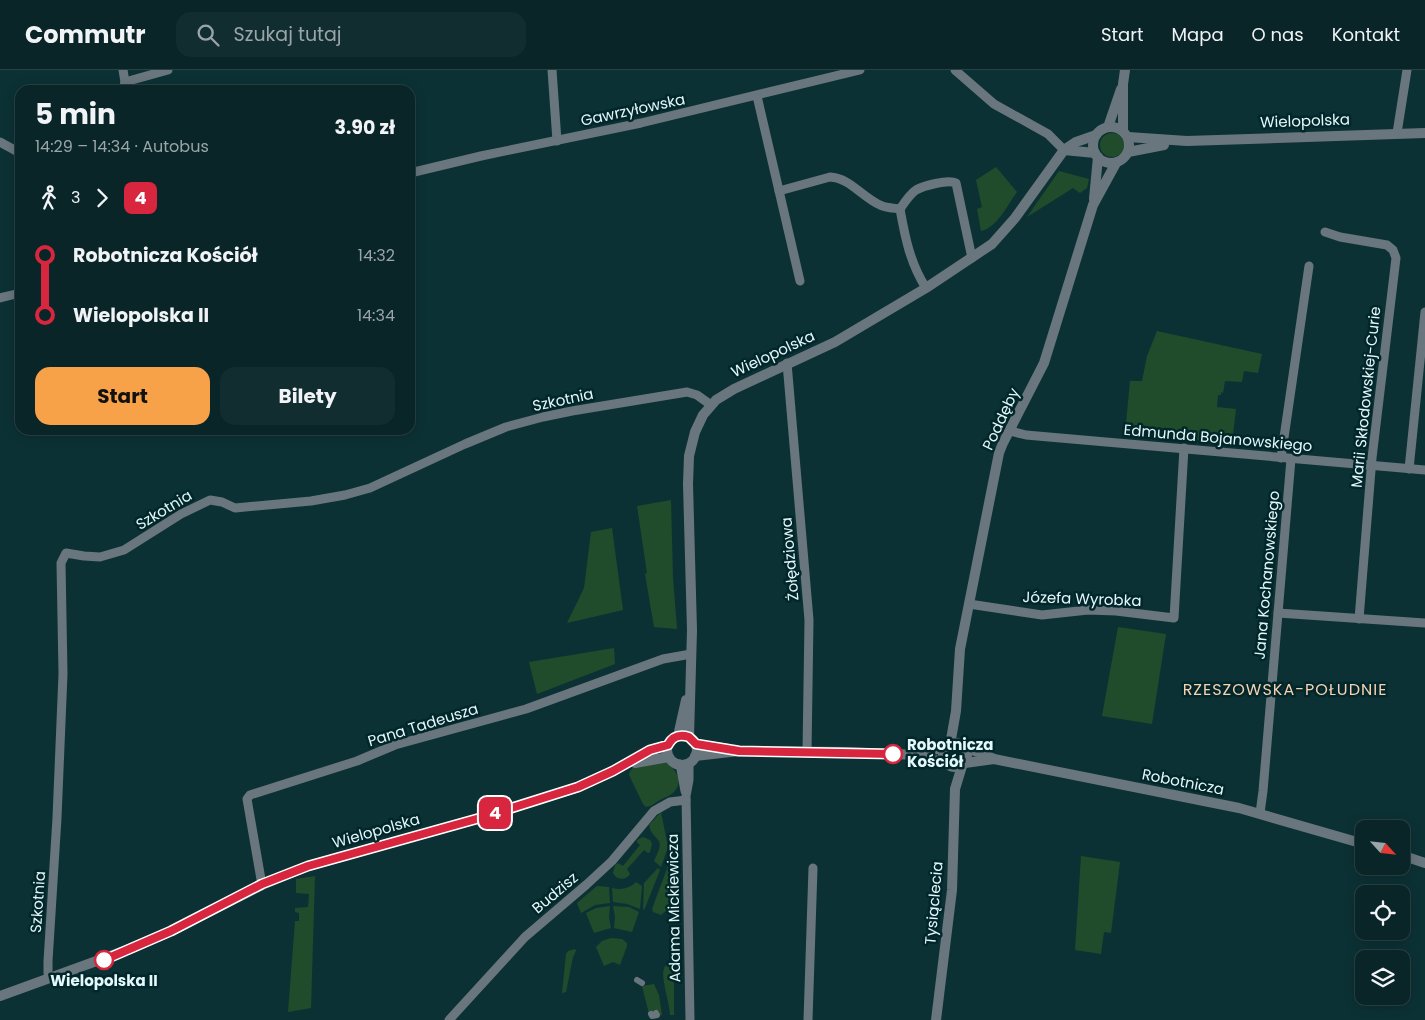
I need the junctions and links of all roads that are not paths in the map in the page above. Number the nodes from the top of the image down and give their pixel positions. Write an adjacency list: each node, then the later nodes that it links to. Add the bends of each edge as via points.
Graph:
1 (123, 70): 9 (street)
2 (168, 70): 10 (street)
3 (552, 70): 17 (street)
4 (860, 70): 11 (street, Gawrzyłowska)
5 (955, 70): 21 (street, via 994,104 1048,134)
6 (1125, 70): 8 (street)
7 (1407, 70): 15 (street)
8 (1123, 84): 12 (street); 14 (street)
9 (124, 85)
10 (127, 85)
11 (757, 96): 17 (street, Gawrzyłowska); 26 (street)
12 (1108, 127): 14 (street); 16 (street)
13 (1425, 132): 15 (street, Wielopolska)
14 (1125, 134): 18 (street, Wielopolska); 22 (street)
15 (1397, 134): 18 (street, Wielopolska)
16 (1096, 135): 21 (street, Wielopolska); 23 (street, via 1093,146)
17 (557, 141): 25 (street, Gawrzyłowska)
18 (1187, 141): 22 (street, Wielopolska)
19 (0, 142): 20 (street)
20 (15, 150)
21 (1064, 150): 23 (street); 30 (street, Wielopolska, via 1005,231)
22 (1128, 152): 24 (street)
23 (1096, 155): 24 (street, via 1106,162); 27 (street, Poddęby)
24 (1116, 163): 27 (street, Poddęby)
25 (415, 172)
26 (779, 191): 28 (street, via 830,177 844,180 878,204); 32 (street)
27 (1093, 205): 40 (street, Poddęby, via 1044,363)
28 (900, 209): 30 (street, via 916,190 940,183 956,183); 33 (street, via 913,265)
29 (1324, 232): 43 (street, Marii Skłodowskiej-Curie, via 1387,244 1396,258)
30 (972, 258): 33 (street, Wielopolska)
31 (1309, 266): 42 (street, Jana Kochanowskiego)
32 (800, 280)
33 (926, 288): 37 (street, Wielopolska, via 835,342)
34 (15, 294): 35 (street)
35 (0, 298)
36 (1425, 312): 38 (street)
37 (787, 363): 39 (street, Wielopolska, via 734,389); 57 (street, Żołędziowa, via 809,620)
38 (1422, 378): 44 (street)
39 (711, 405): 50 (street, Wielopolska, via 698,423 689,456); 73 (street, Szkotnia, via 697,394 687,392 543,417 506,427 374,486 345,495 235,508 210,500 124,550 100,557 66,553 61,562 63,674 48,961)
40 (1010, 431): 41 (street, Edmunda Bojanowskiego); 46 (street, Poddęby, via 1000,453)
41 (1184, 448): 42 (street, Edmunda Bojanowskiego); 46 (street, Józefa Wyrobka, via 1174,618 1098,610 1042,615)
42 (1286, 459): 43 (street, Edmunda Bojanowskiego); 47 (street, Jana Kochanowskiego)
43 (1371, 465): 44 (street, Edmunda Bojanowskiego); 48 (street, Marii Skłodowskiej-Curie)
44 (1408, 469): 45 (street, Edmunda Bojanowskiego)
45 (1425, 470)
46 (969, 604): 55 (street, Poddęby, via 960,650)
47 (1278, 613): 48 (street); 67 (street, Jana Kochanowskiego)
48 (1358, 619): 49 (street)
49 (1425, 623)
50 (691, 654): 51 (street, Wielopolska); 72 (street, Pana Tadeusza, via 663,659 526,709 396,745 357,761 250,795 247,799)
51 (689, 687): 52 (street, Wielopolska); 53 (street, Wielopolska)
52 (678, 736): 53 (street); 54 (street)
53 (692, 740): 56 (street); 61 (street, via 697,750)
54 (668, 745): 59 (street); 62 (street, Wielopolska, via 650,750)
55 (955, 746): 58 (street); 60 (street, Robotnicza); 63 (street, via 943,755); 64 (street, via 968,756)
56 (739, 751): 57 (street); 61 (street)
57 (808, 752): 58 (street)
58 (917, 755): 63 (street)
59 (669, 756): 61 (street, via 674,762); 62 (street, Wielopolska)
60 (994, 759): 64 (street, Robotnicza); 67 (street, Robotnicza)
61 (688, 761): 66 (street, Adama Mickiewicza)
62 (626, 764): 72 (street, Wielopolska, via 578,787 308,866)
63 (946, 764): 64 (street, via 954,768); 65 (street, Tysiąclecia)
64 (963, 764): 65 (street, Tysiąclecia)
65 (955, 789): 78 (street, Tysiąclecia, via 952,890)
66 (686, 798): 75 (street, Budzisz, via 654,811 612,861 525,937); 76 (street, Adama Mickiewicza)
67 (1260, 813): 68 (street, Robotnicza)
68 (1355, 841)
69 (1410, 858): 70 (street)
70 (1425, 863)
71 (813, 868): 77 (street)
72 (262, 884): 73 (street, Wielopolska, via 135,948)
73 (50, 978): 74 (street, Wielopolska)
74 (0, 996)
75 (450, 1020)
76 (690, 1020)
77 (808, 1020)
78 (936, 1020)

